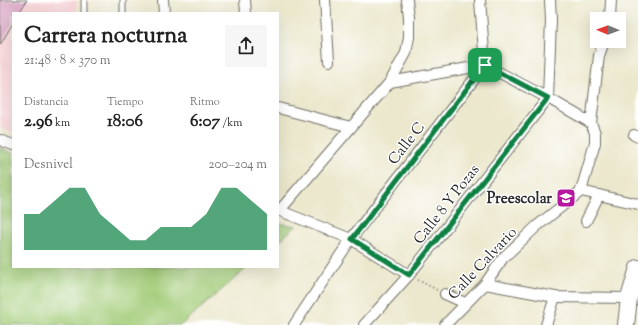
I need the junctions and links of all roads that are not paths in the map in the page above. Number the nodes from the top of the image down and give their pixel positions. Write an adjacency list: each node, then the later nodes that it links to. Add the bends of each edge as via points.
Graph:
1 (84, 0): 10 (lane)
2 (123, 0): 11 (lane)
3 (163, 0): 12 (street)
4 (245, 0): 13 (street)
5 (325, 0): 16 (street)
6 (407, 0): 18 (street, via 409,37 406,53)
7 (480, 0): 17 (street)
8 (550, 0): 19 (street)
9 (611, 0): 14 (street)
10 (84, 12)
11 (123, 12)
12 (164, 12)
13 (246, 12)
14 (610, 12)
15 (602, 48): 21 (street)
16 (329, 61)
17 (485, 65): 18 (street); 19 (street); 30 (street, Calle C)
18 (390, 82): 22 (street)
19 (548, 98): 21 (street); 32 (street, Calle 8 Y Pozas)
20 (279, 108): 22 (street)
21 (591, 123): 25 (street, via 595,143)
22 (351, 127): 28 (street)
23 (0, 140): 24 (street)
24 (12, 145)
25 (581, 191): 26 (street); 33 (street, Calle Calvario, via 537,226 503,258)
26 (599, 195): 27 (street); 29 (street)
27 (638, 204)
28 (279, 210): 30 (street)
29 (586, 221)
30 (352, 239): 32 (street); 38 (street, Calle C)
31 (638, 268): 36 (main road)
32 (409, 275): 39 (street, Calle 8 Y Pozas)
33 (485, 284): 35 (street); 37 (street, Calle Calvario)
34 (445, 294): 37 (street)
35 (555, 298): 36 (street); 41 (street)
36 (629, 298): 42 (main road)
37 (465, 304): 40 (street, Calle Calvario)
38 (294, 325)
39 (364, 325)
40 (445, 325)
41 (546, 325)
42 (626, 325)

